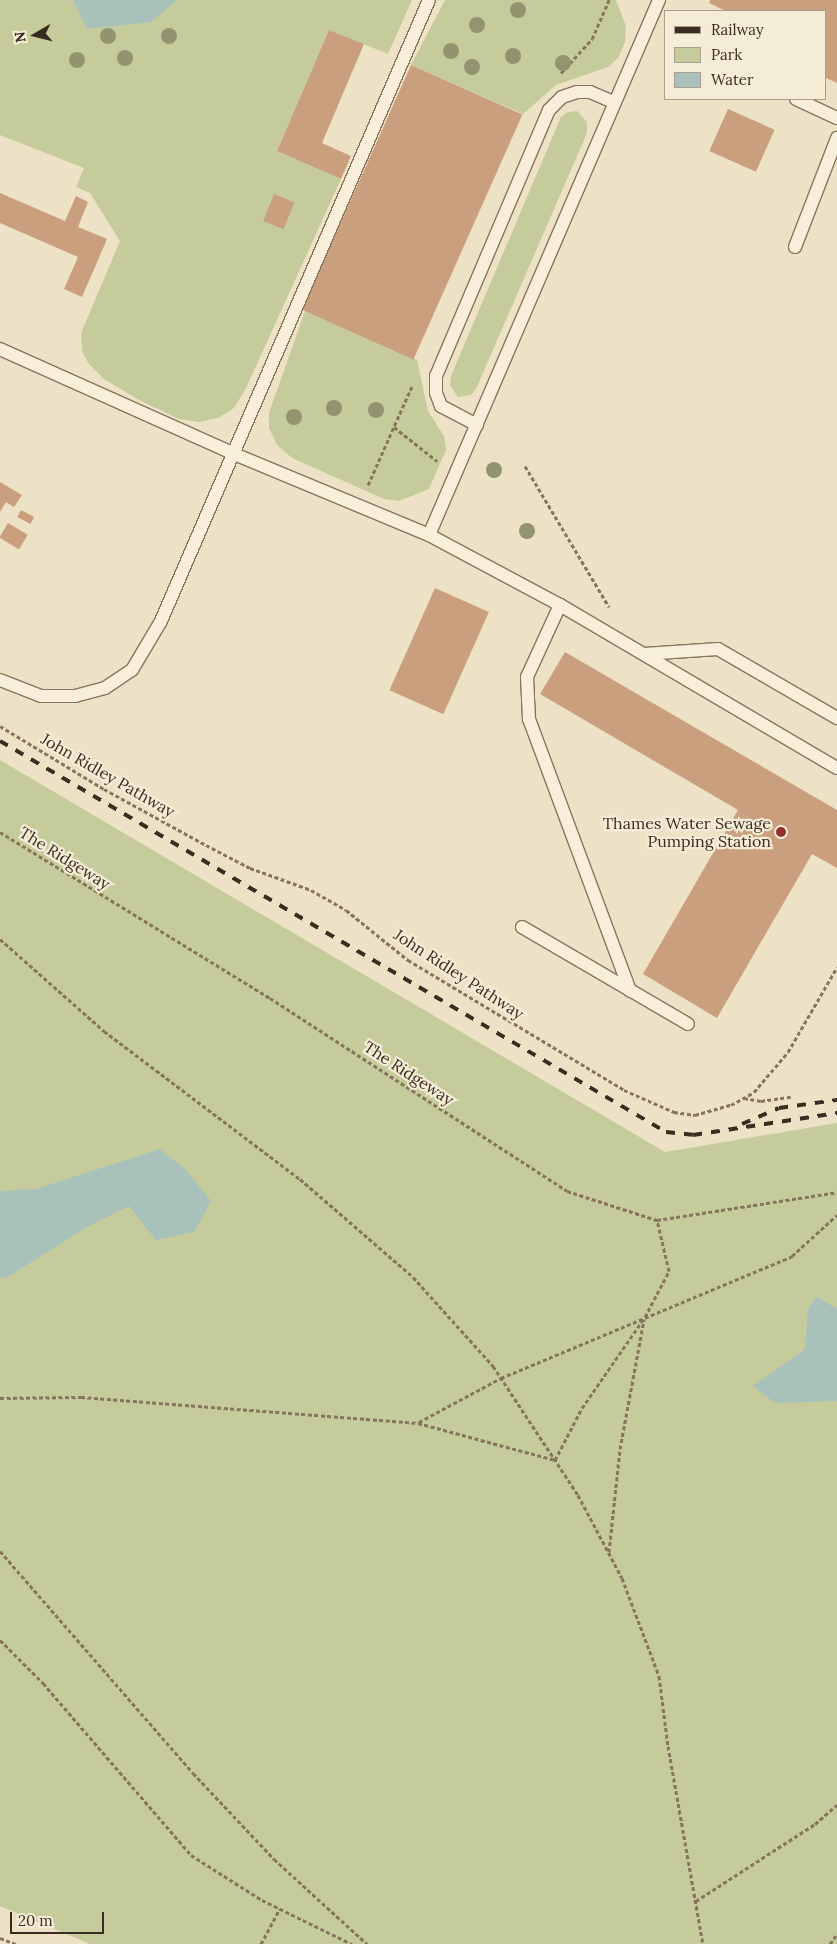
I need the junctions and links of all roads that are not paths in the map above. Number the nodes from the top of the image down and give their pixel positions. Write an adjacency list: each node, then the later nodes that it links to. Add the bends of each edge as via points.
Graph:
1 (429, 0): 10 (lane)
2 (656, 1): 4 (lane)
3 (798, 100): 5 (lane)
4 (614, 102): 9 (lane); 9 (lane, via 590,92 577,92 562,97 549,110 436,376 436,393 441,406)
5 (837, 118)
6 (837, 138): 7 (lane)
7 (795, 247)
8 (0, 349): 10 (lane)
9 (477, 425): 11 (lane)
10 (232, 453): 11 (lane); 14 (lane, via 161,621 132,670 105,688 75,696 41,696)
11 (429, 535): 12 (lane)
12 (560, 604): 13 (lane); 18 (lane, via 527,677 530,719)
13 (644, 654): 15 (lane, via 718,649); 16 (lane)
14 (0, 680)
15 (837, 718)
16 (837, 768)
17 (522, 928): 18 (lane)
18 (630, 991): 19 (lane)
19 (688, 1024)

